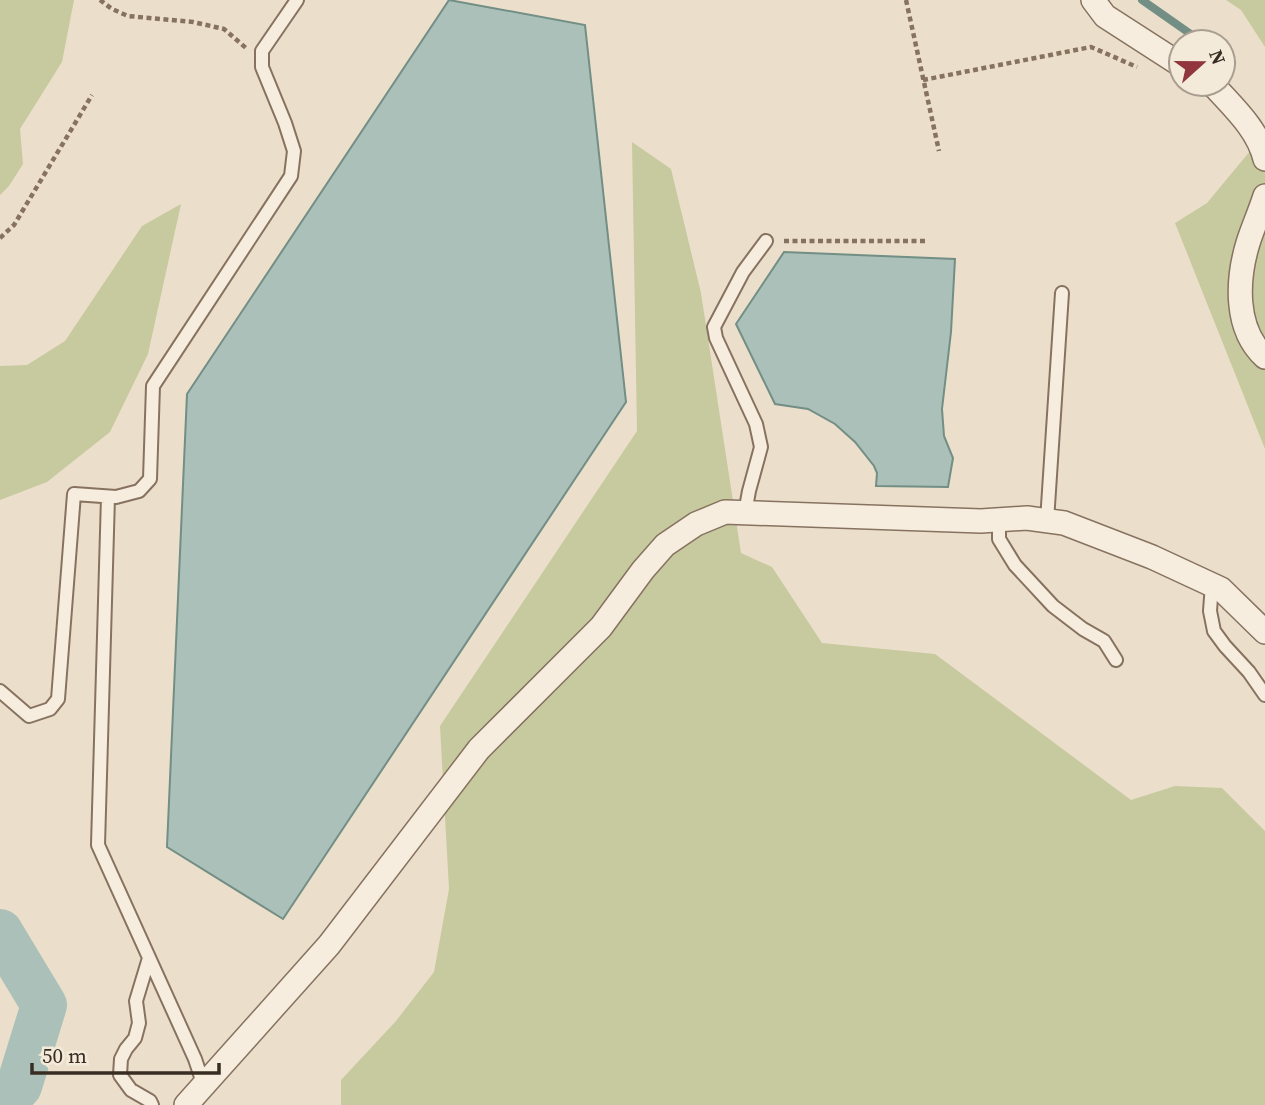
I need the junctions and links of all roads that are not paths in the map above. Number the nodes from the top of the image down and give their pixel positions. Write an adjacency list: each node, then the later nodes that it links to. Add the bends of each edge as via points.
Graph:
1 (298, 0): 10 (lane, via 261,51 262,66 294,151 291,176 153,386 150,479 139,491)
2 (1093, 0): 3 (street, via 1105,16)
3 (1167, 56)
4 (1225, 98): 5 (street, via 1249,126)
5 (1265, 159)
6 (1265, 195): 9 (street, via 1241,275 1241,311 1248,334)
7 (765, 241): 11 (lane, via 714,327 756,424 761,447)
8 (1062, 293): 13 (lane)
9 (1265, 357)
10 (108, 497): 17 (lane, via 74,494 58,699 50,709 29,716); 19 (lane, via 98,845)
11 (745, 513): 12 (street); 20 (street, via 725,512 665,545 601,628 479,749 329,945)
12 (999, 520): 13 (street); 16 (lane, via 999,539 1015,565 1053,606 1104,641)
13 (1047, 521): 14 (street, via 1064,523)
14 (1212, 584): 15 (street); 18 (lane, via 1214,632)
15 (1265, 632)
16 (1116, 660)
17 (0, 691)
18 (1265, 695)
19 (149, 958): 20 (lane); 21 (lane, via 136,1000 139,1023 121,1059 120,1076)
20 (204, 1086): 22 (street)
21 (152, 1105)
22 (186, 1105)

